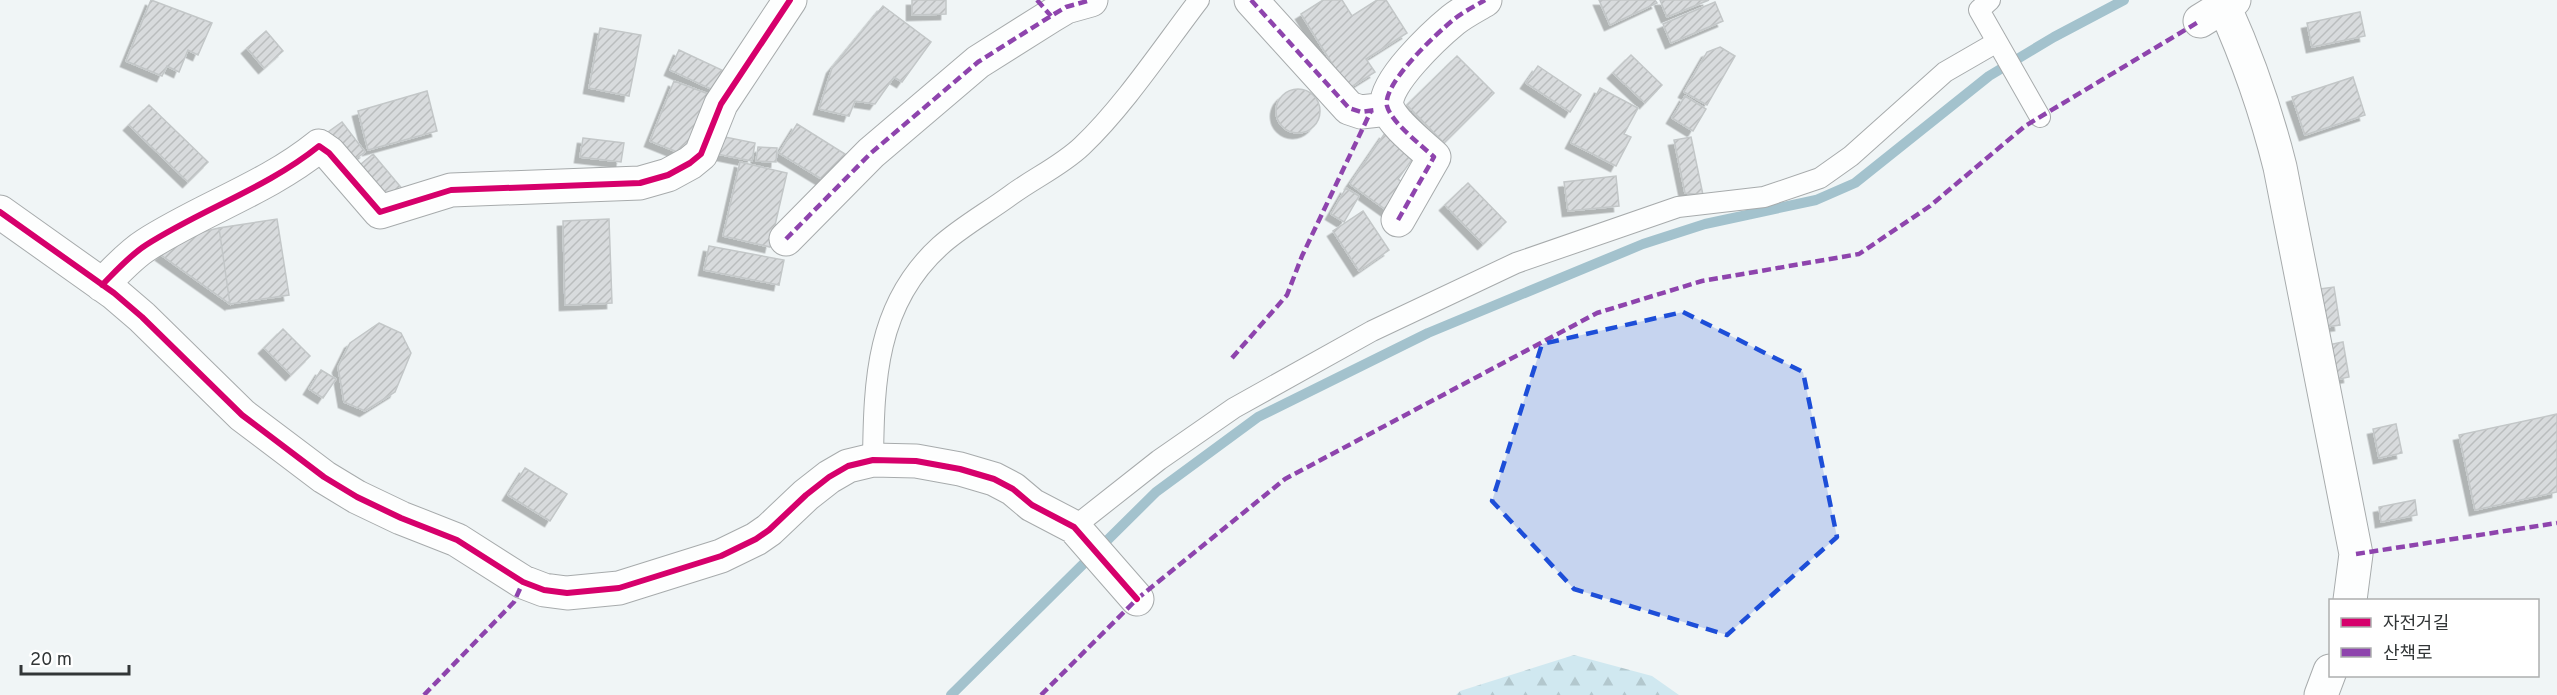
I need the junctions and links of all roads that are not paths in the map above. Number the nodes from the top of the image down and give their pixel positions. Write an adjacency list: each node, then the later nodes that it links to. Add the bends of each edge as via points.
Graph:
1 (790, 0): 15 (street, via 721,104 701,154 668,175 640,183 451,190 380,212 319,146 145,246)
2 (1091, 0): 7 (street, via 1066,8)
3 (1199, 0): 16 (lane, via 1082,146 941,245 921,266 886,330 878,361 873,393)
4 (1251, 0): 10 (street, via 1349,108 1361,112)
5 (1485, 0): 10 (street, via 1455,18 1396,79 1386,99)
6 (1989, 0): 9 (lane, via 1978,10)
7 (1044, 8): 14 (street, via 871,153)
8 (2219, 9): 19 (street, via 2248,60 2280,167 2356,554)
9 (1997, 42): 11 (lane); 17 (lane, via 1945,72 1851,156 1820,178 1764,197 1678,207 1505,268 1372,331 1234,408)
10 (1388, 109): 13 (street, via 1434,157)
11 (2040, 117)
12 (0, 212): 15 (street)
13 (1398, 220)
14 (786, 239)
15 (102, 285): 16 (street, via 142,317 242,415 324,477 392,514 457,540 544,591 576,593 619,588 721,556 769,530 829,477 848,466)
16 (873, 460): 17 (street, via 916,461 994,479)
17 (1074, 527): 18 (street)
18 (1128, 590)
19 (2350, 599)
20 (2329, 676): 21 (street)
21 (2321, 695)

